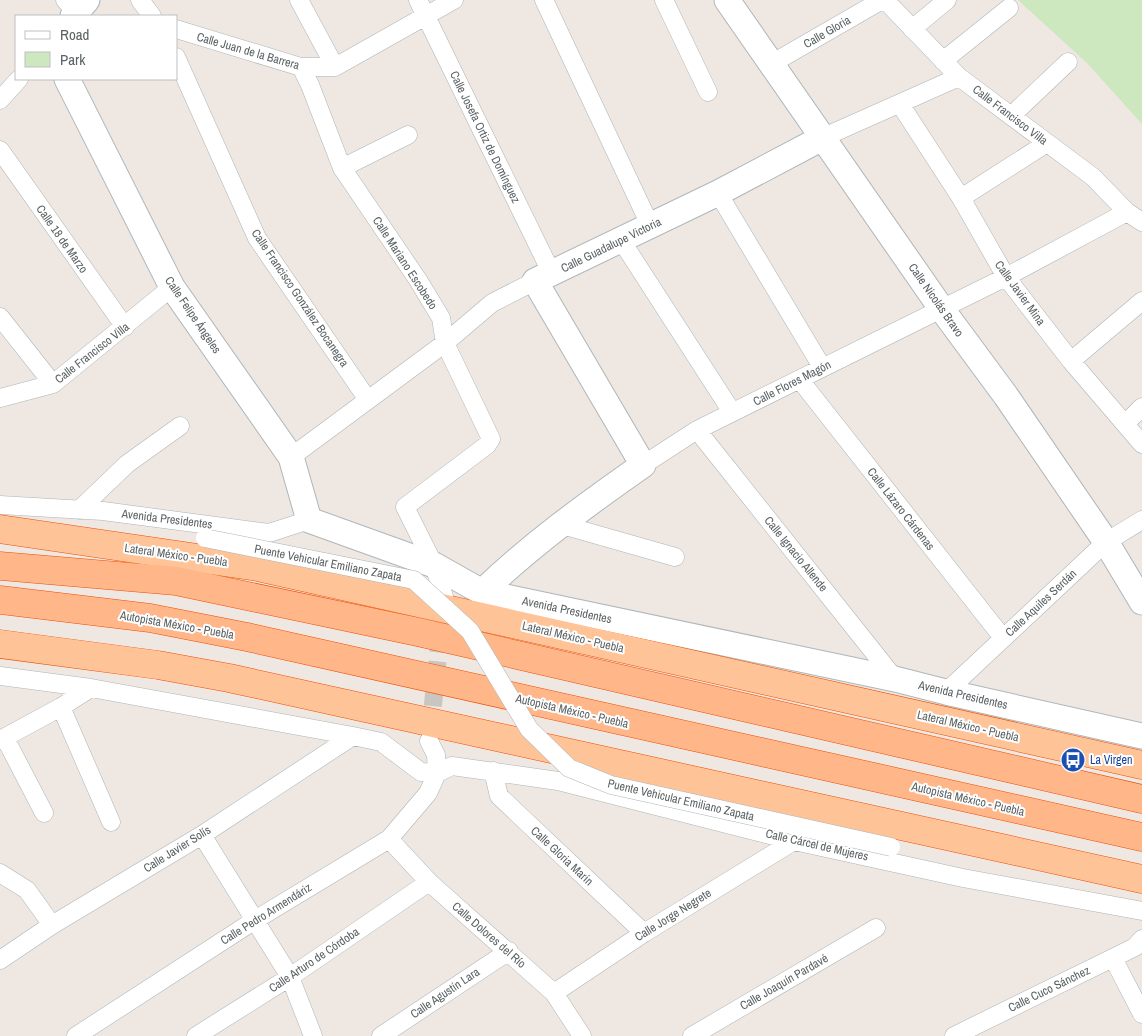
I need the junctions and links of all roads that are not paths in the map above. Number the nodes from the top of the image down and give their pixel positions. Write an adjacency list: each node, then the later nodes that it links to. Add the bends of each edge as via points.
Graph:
1 (140, 0): 11 (street)
2 (299, 0): 20 (street)
3 (418, 0): 12 (street, Calle Josefa Ortiz de Domínguez)
4 (454, 0): 12 (street, Calle Juan de la Barrera)
5 (544, 0): 37 (street)
6 (664, 0): 24 (street)
7 (727, 0): 18 (main road, Calle Nicolás Bravo)
8 (884, 0): 13 (street, Calle Francisco Villa); 18 (street, Calle Gloria)
9 (947, 0): 13 (street)
10 (1008, 8): 16 (street)
11 (151, 15)
12 (426, 17): 20 (street, Calle Juan de la Barrera); 40 (street, Calle Josefa Ortiz de Domínguez)
13 (912, 29): 16 (street, Calle Francisco Villa)
14 (178, 30): 19 (street, Calle Juan de la Barrera)
15 (178, 61): 52 (street, Calle Francisco González Bocanegra, via 257,238)
16 (943, 61): 21 (street, Calle Francisco Villa)
17 (1068, 62): 27 (street)
18 (771, 64): 29 (main road, Calle Nicolás Bravo)
19 (301, 67): 20 (street, Calle Juan de la Barrera); 32 (street, Calle Mariano Escobedo)
20 (334, 67)
21 (959, 77): 26 (street, Calle Guadalupe Victoria); 27 (street, Calle Francisco Villa)
22 (18, 80): 25 (street)
23 (68, 80): 41 (main road, Calle Felipe Ángeles)
24 (708, 92)
25 (0, 100)
26 (900, 104): 29 (street, Calle Guadalupe Victoria); 34 (street, Calle Javier Mina)
27 (1011, 116): 30 (street, Calle Francisco Villa)
28 (408, 135): 32 (street)
29 (824, 137): 33 (main road, Calle Guadalupe Victoria); 43 (main road, Calle Nicolás Bravo)
30 (1047, 142): 34 (street); 35 (street, Calle Francisco Villa, via 1094,177)
31 (0, 150): 45 (street, Calle 18 de Marzo)
32 (342, 168): 46 (street, Calle Mariano Escobedo, via 441,318)
33 (718, 193): 37 (main road, Calle Guadalupe Victoria); 48 (street)
34 (961, 198): 39 (street, Calle Javier Mina)
35 (1127, 212): 36 (street, Calle Francisco Villa); 39 (street, Calle Flores Magón)
36 (1142, 222)
37 (650, 225): 38 (main road, Calle Guadalupe Victoria)
38 (621, 240): 40 (main road, Calle Guadalupe Victoria); 54 (street)
39 (1006, 276): 43 (street, Calle Flores Magón); 47 (street, Calle Javier Mina)
40 (543, 278): 46 (street, Calle Guadalupe Victoria, via 492,303); 60 (main road, Calle Josefa Ortiz de Domínguez)
41 (172, 287): 45 (street, Calle Francisco Villa); 59 (main road, Calle Felipe Ángeles)
42 (1142, 301): 47 (street)
43 (941, 308): 48 (street, Calle Flores Magón); 68 (main road, Calle Nicolás Bravo)
44 (0, 317): 50 (street)
45 (125, 327): 50 (street, Calle Francisco Villa)
46 (445, 343): 52 (street, Calle Guadalupe Victoria); 70 (street, Calle Mariano Escobedo, via 491,439 487,446 405,507)
47 (1071, 361): 55 (street, Calle Javier Mina)
48 (822, 367): 49 (street, Calle Flores Magón)
49 (800, 380): 54 (street, Calle Flores Magón); 76 (street, Calle Lázaro Cárdenas)
50 (53, 384): 51 (street, Calle Francisco Villa)
51 (0, 398)
52 (368, 400): 59 (street, Calle Guadalupe Victoria)
53 (1142, 407): 55 (street)
54 (732, 412): 57 (street, Calle Flores Magón)
55 (1125, 424): 58 (street, Calle Javier Mina)
56 (180, 426): 62 (street, via 127,464)
57 (697, 430): 60 (street, Calle Flores Magón); 79 (street, Calle Ignacio Allende)
58 (1142, 444)
59 (291, 457): 64 (main road, Calle Felipe Ángeles)
60 (642, 465): 66 (main road, Calle Flores Magón)
61 (0, 505): 62 (street, Avenida Presidentes)
62 (79, 510): 63 (street, Avenida Presidentes)
63 (138, 515): 64 (street, Avenida Presidentes, via 269,533); 98 (street, Puente Vehicular Emiliano Zapata, bridge, via 205,538 414,580 470,631 529,729 568,768 611,785 891,847)
64 (309, 520): 70 (main road, Avenida Presidentes)
65 (1142, 520): 68 (street, Calle Aquiles Serdán)
66 (559, 524): 69 (street); 72 (main road, Calle Flores Magón)
67 (0, 529): 87 (highway, Lateral México - Puebla, via 258,567)
68 (1106, 542): 75 (main road, Calle Nicolás Bravo); 76 (street, Calle Aquiles Serdán)
69 (675, 557)
70 (434, 565): 72 (main road, Avenida Presidentes); 73 (street)
71 (0, 566): 90 (highway, via 176,581 418,632)
72 (482, 592): 79 (main road, Avenida Presidentes)
73 (444, 596)
74 (0, 600): 94 (highway, Autopista México - Puebla, via 150,618 247,637)
75 (1142, 602)
76 (1003, 638): 81 (street, Calle Aquiles Serdán)
77 (0, 644): 99 (highway, via 229,678)
78 (0, 676): 80 (street)
79 (895, 678): 81 (main road, Avenida Presidentes)
80 (91, 688): 82 (street); 83 (street)
81 (946, 692): 84 (main road, Avenida Presidentes)
82 (61, 707): 85 (street); 92 (street)
83 (353, 736): 89 (street, via 382,742 420,772); 93 (street, Calle Javier Solís)
84 (1142, 736)
85 (2, 739): 91 (street)
86 (429, 741): 89 (street, via 436,755)
87 (1142, 765)
88 (493, 771): 89 (street, Calle Cárcel de Mujeres, via 452,766); 96 (street, Calle Cárcel de Mujeres, via 558,782); 105 (street, Calle Gloria Marín, via 499,796)
89 (436, 773): 95 (street, Calle Pedro Armendáriz, via 428,793)
90 (1142, 798)
91 (44, 813)
92 (111, 822)
93 (202, 835): 102 (street); 103 (street, Calle Javier Solís)
94 (1142, 838)
95 (388, 840): 100 (street, Calle Dolores del Río); 102 (street, Calle Pedro Armendáriz)
96 (794, 841): 98 (street, Calle Cárcel de Mujeres); 105 (street, Calle Jorge Negrete)
97 (0, 873): 103 (street, via 27,890)
98 (963, 878): 101 (street, Calle Cárcel de Mujeres)
99 (1142, 879)
100 (429, 882): 107 (street, Calle Dolores del Río); 110 (street, Calle Arturo de Córdoba)
101 (1142, 911)
102 (255, 920): 110 (street); 113 (street, Calle Pedro Armendáriz)
103 (52, 925): 109 (street, Calle Javier Solís)
104 (876, 928): 118 (street, Calle Joaquín Pardavé)
105 (644, 933): 111 (street, Calle Jorge Negrete)
106 (1142, 939): 108 (street, Calle Cuco Sánchez, via 1135,947)
107 (508, 951): 111 (street, Calle Dolores del Río); 116 (street, Calle Agustín Lara)
108 (1113, 958): 112 (street); 119 (street, Calle Cuco Sánchez)
109 (0, 960)
110 (290, 977): 114 (street, Calle Arturo de Córdoba); 115 (street)
111 (554, 993): 117 (street, Calle Dolores del Río)
112 (1142, 1014)
113 (76, 1036)
114 (196, 1036)
115 (313, 1036)
116 (381, 1036)
117 (582, 1036)
118 (692, 1036)
119 (954, 1036)

